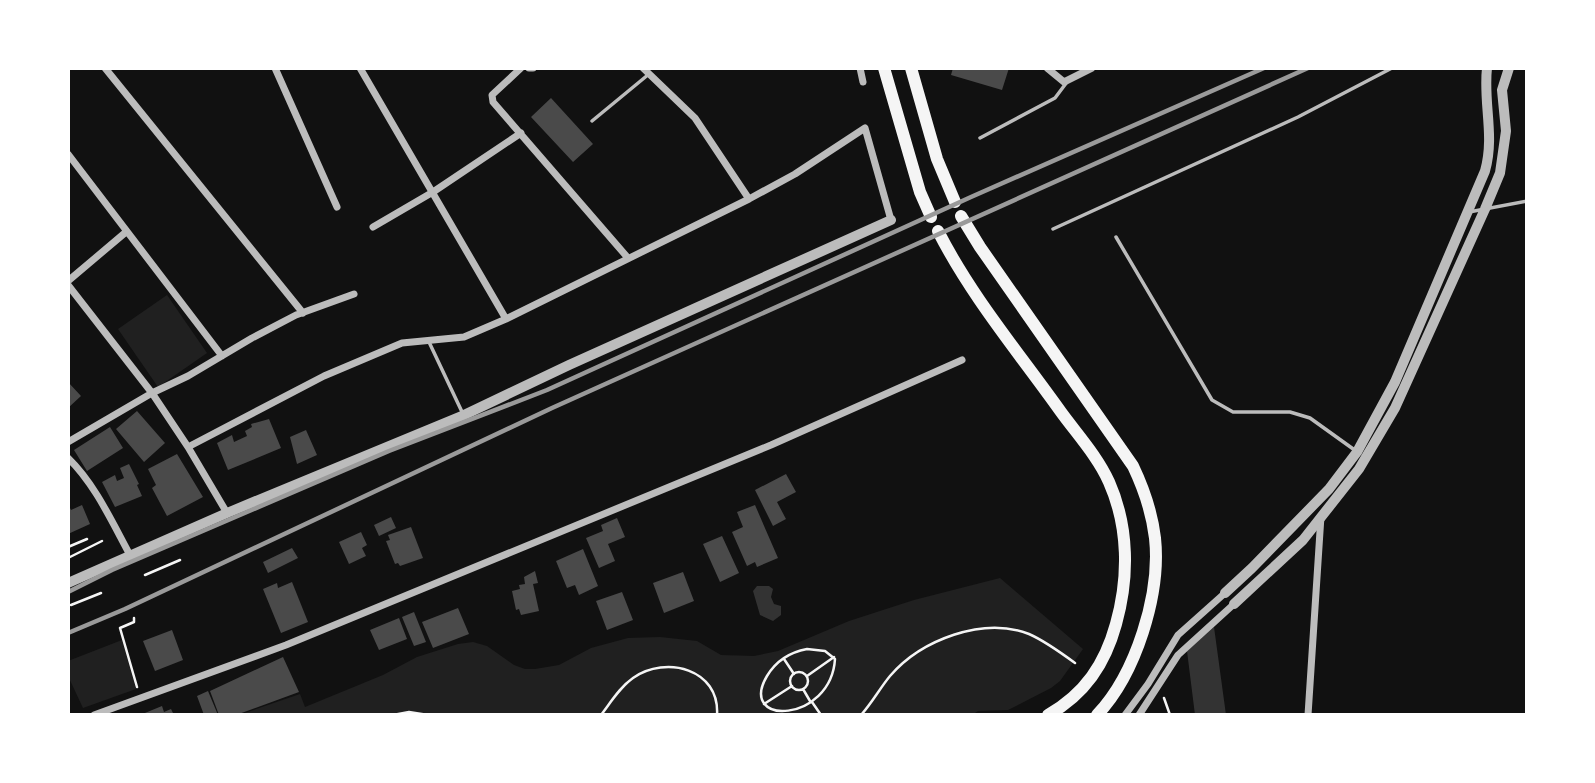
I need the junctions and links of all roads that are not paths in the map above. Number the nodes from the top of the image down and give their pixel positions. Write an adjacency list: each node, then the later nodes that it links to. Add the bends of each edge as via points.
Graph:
1 (105, 68): 39 (street)
2 (275, 68): 25 (street)
3 (360, 68): 21 (street)
4 (521, 68): 17 (street, via 492,95)
5 (860, 68): 15 (street)
6 (884, 68): 29 (highway)
7 (911, 68): 24 (highway, via 937,159)
8 (1047, 68): 14 (street, via 1064,82)
9 (1092, 68): 14 (street)
10 (1392, 68): 32 (lane, via 1298,117)
11 (1487, 68): 27 (street, via 1489,156)
12 (1508, 68): 26 (street, via 1502,90 1506,131 1502,164)
13 (646, 71): 16 (lane); 22 (street, via 695,118)
14 (1068, 80): 18 (lane, via 1055,98)
15 (863, 82)
16 (592, 121)
17 (521, 133): 21 (street); 36 (street)
18 (980, 138)
19 (68, 154): 20 (street)
20 (71, 165): 34 (street)
21 (433, 192): 31 (street); 40 (street)
22 (749, 199): 30 (street, via 865,128); 36 (street)
23 (1527, 201): 26 (lane)
24 (955, 202)
25 (337, 207)
26 (1485, 209): 27 (lane); 48 (street, via 1409,378)
27 (1467, 213): 48 (street)
28 (961, 216): 58 (highway, via 1133,466 1147,501 1156,555 1150,600 1129,665)
29 (930, 217)
30 (891, 220): 45 (street)
31 (373, 227)
32 (1053, 229)
33 (938, 231): 57 (highway, via 970,285 1109,481 1121,522 1124,586 1107,650 1087,685)
34 (126, 232): 37 (street); 42 (street)
35 (1116, 237): 48 (lane, via 1212,400 1233,412 1290,412 1310,418)
36 (628, 258): 40 (street)
37 (68, 283): 44 (street)
38 (354, 295): 39 (street)
39 (303, 313): 42 (street)
40 (506, 319): 41 (street, via 464,337)
41 (428, 340): 45 (lane); 47 (street, via 402,343 324,376)
42 (222, 356): 44 (street)
43 (962, 360): 56 (street, via 286,645)
44 (152, 393): 46 (street); 47 (street)
45 (464, 415): 50 (street)
46 (68, 442)
47 (188, 447): 50 (street)
48 (1361, 455): 51 (street); 54 (street)
49 (68, 458): 52 (street, via 78,467)
50 (227, 513): 52 (street)
51 (1321, 516): 55 (street, via 1293,551); 61 (street)
52 (130, 555): 53 (street)
53 (68, 583)
54 (1224, 593): 59 (street, via 1172,642)
55 (1234, 604): 60 (street, via 1178,655)
56 (94, 715)
57 (1048, 715)
58 (1097, 715)
59 (1125, 715)
60 (1139, 715)
61 (1308, 715)

